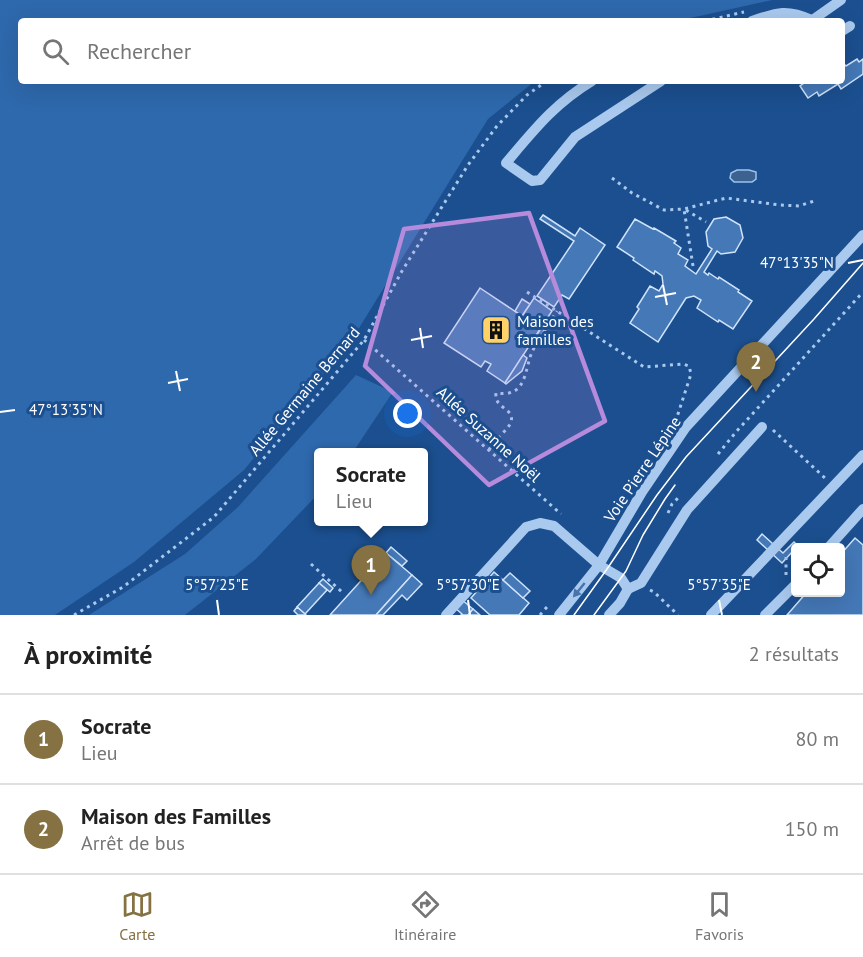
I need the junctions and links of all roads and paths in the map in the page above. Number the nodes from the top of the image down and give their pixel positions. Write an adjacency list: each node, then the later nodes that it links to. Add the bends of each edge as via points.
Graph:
1 (841, 0): 4 (street)
2 (763, 18): 3 (street, via 796,13)
3 (807, 18)
4 (814, 18)
5 (543, 84): 16 (path, Allée Germaine Bernard, via 498,126 468,165)
6 (587, 84): 7 (street, via 542,120 506,163 532,182 540,180 576,137)
7 (656, 84)
8 (612, 178): 10 (path, via 664,210)
9 (817, 200): 10 (path, via 780,206 726,198)
10 (684, 208): 11 (path); 13 (path)
11 (706, 222)
12 (863, 235): 19 (street, Voie Pierre Lépine)
13 (693, 266)
14 (527, 292): 15 (path)
15 (558, 311): 19 (path, via 644,368 689,366 691,374 675,424); 20 (path, via 532,353 519,387 510,393 496,393 497,403 509,411 512,419)
16 (364, 340): 20 (path, Allée Suzanne Noël); 33 (path, Allée Germaine Bernard, via 214,517 123,587)
17 (754, 412): 18 (path)
18 (763, 422): 22 (path); 31 (street, via 687,510 641,583)
19 (679, 438): 28 (street, Voie Pierre Lépine)
20 (489, 450): 24 (path, Allée Suzanne Noël)
21 (863, 457): 22 (street); 39 (street)
22 (834, 486): 38 (street)
23 (863, 509): 25 (street)
24 (565, 517)
25 (859, 522): 26 (street)
26 (834, 543)
27 (310, 564): 32 (path)
28 (599, 565): 31 (street, via 621,578); 34 (street, via 554,526 540,523 525,527); 35 (street, Voie Pierre Lépine, one-way to 35)
29 (647, 588): 37 (path)
30 (791, 588): 40 (street)
31 (628, 589): 36 (street)
32 (342, 592)
33 (74, 615)
34 (446, 615)
35 (559, 615)
36 (609, 615)
37 (678, 615)
38 (711, 615)
39 (717, 615)
40 (765, 615)

